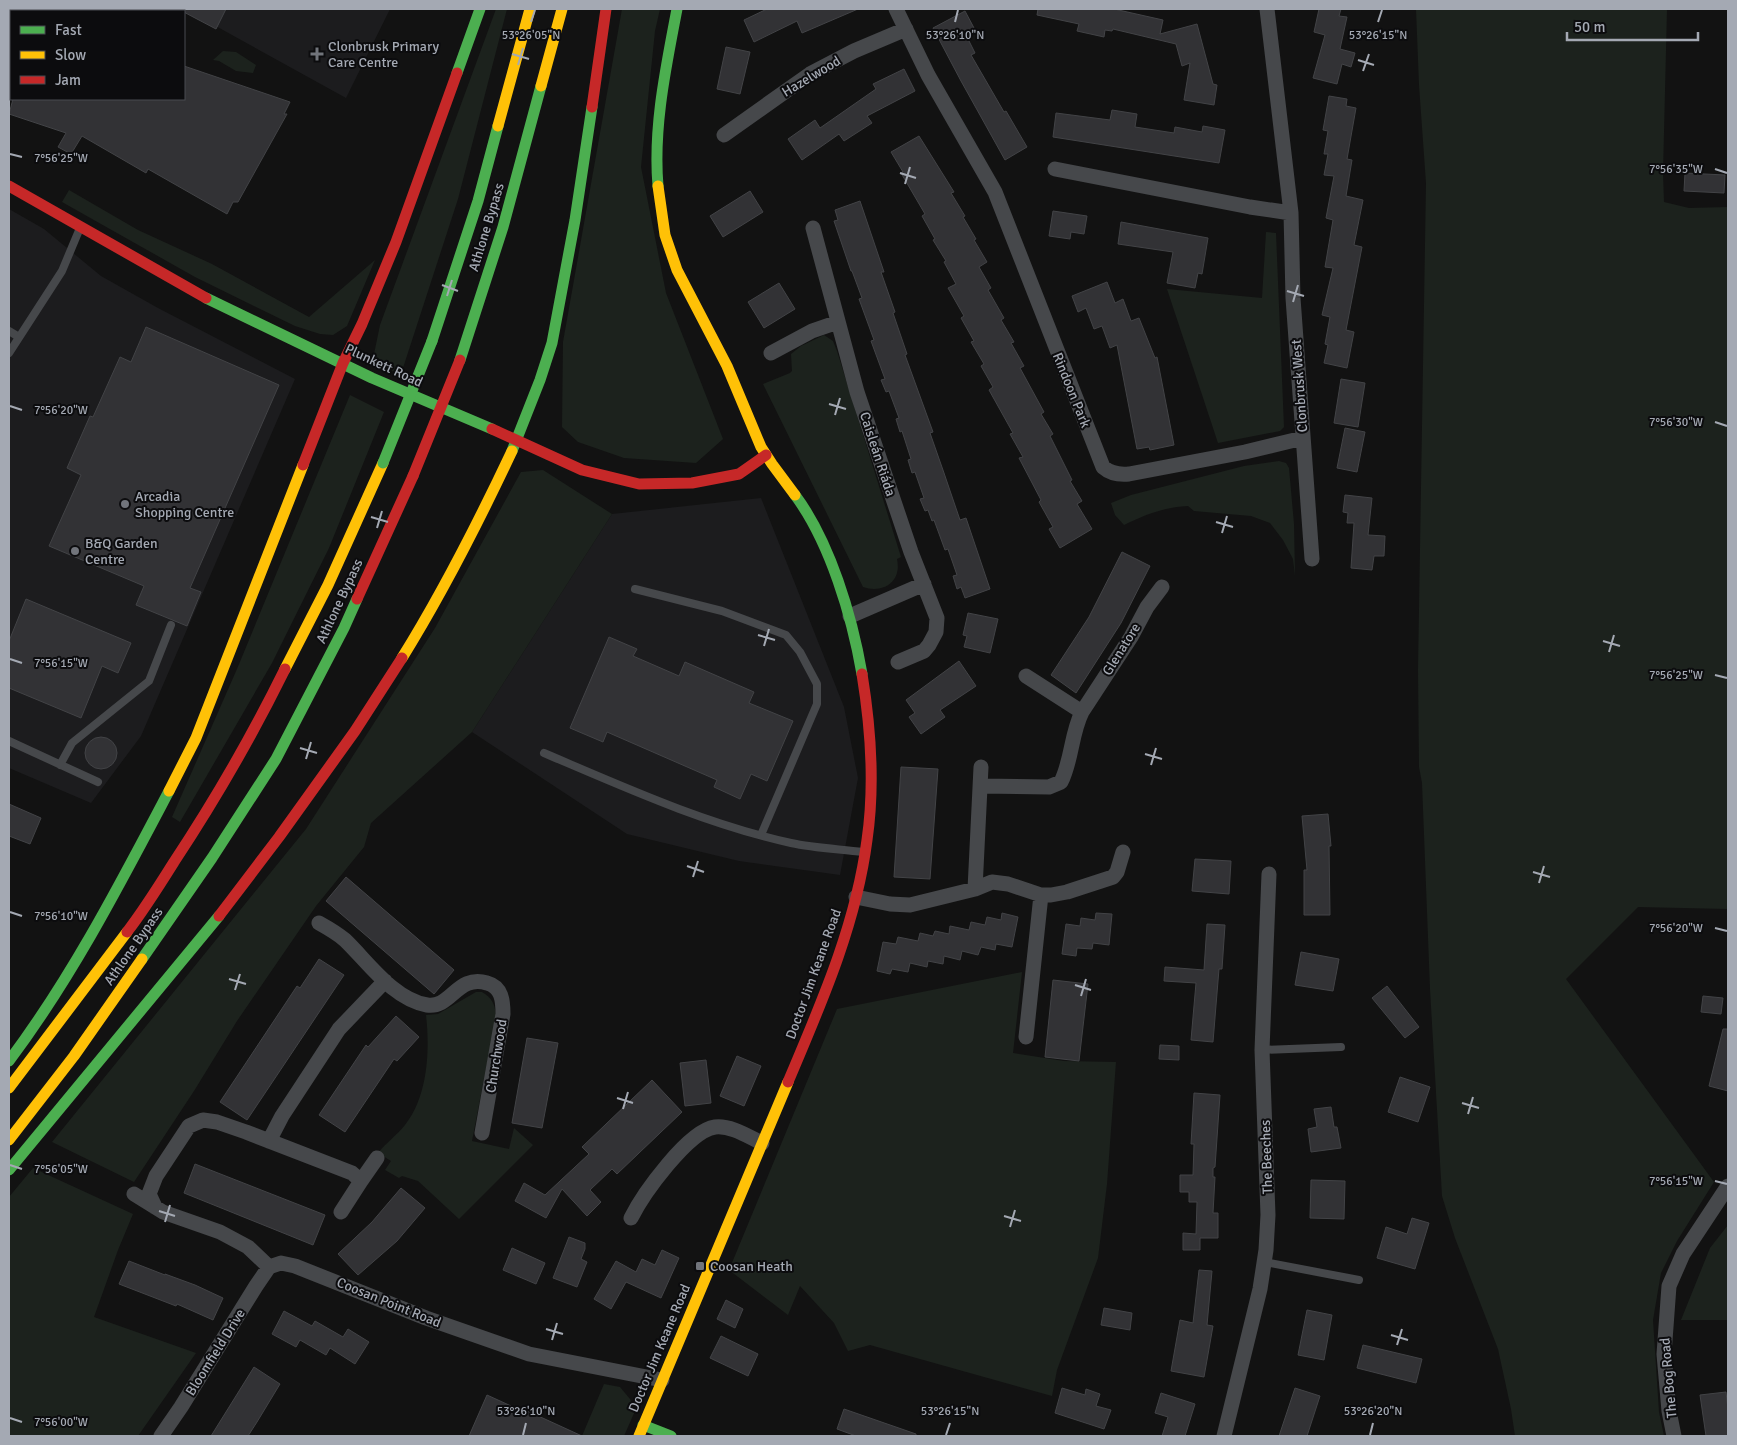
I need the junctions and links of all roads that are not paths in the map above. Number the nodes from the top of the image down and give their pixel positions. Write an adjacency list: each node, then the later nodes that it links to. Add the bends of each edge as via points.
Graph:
1 (480, 9): 20 (main road, via 396,242)
2 (530, 9): 52 (main road, Athlone Bypass, bridge, via 478,201 432,341 383,463 315,610 260,719 200,823 140,915)
3 (562, 9): 54 (main road, Athlone Bypass, bridge, via 503,227 460,360 413,476 344,628 276,759 212,858 85,1040)
4 (606, 9): 22 (main road, via 575,220 552,343)
5 (677, 9): 23 (main road, Doctor Jim Keane Road, via 656,156 665,235 676,269 727,366)
6 (896, 9): 8 (street)
7 (1267, 9): 12 (street, Clonbrusk West)
8 (906, 29): 9 (street, Hazelwood, via 810,74); 21 (street, Rindoon Park, via 994,192 1100,461 1107,471 1129,474)
9 (724, 135)
10 (1054, 169): 12 (street)
11 (9, 186): 13 (main road, Plunkett Road)
12 (1291, 213): 21 (street, Clonbrusk West)
13 (80, 228): 17 (lane, via 62,271); 20 (main road, Plunkett Road, via 214,302)
14 (813, 228): 15 (street, Caisleán Riáda)
15 (838, 322): 19 (street, via 812,331); 25 (street, Caisleán Riáda, via 883,472)
16 (9, 331): 17 (lane)
17 (19, 337): 18 (lane)
18 (9, 353)
19 (772, 353)
20 (344, 363): 22 (main road, Plunkett Road); 51 (main road, via 196,738 115,894 39,1021)
21 (1303, 438): 24 (street, Clonbrusk West)
22 (517, 440): 23 (main road, Plunkett Road, via 582,470 639,484 692,483 739,474); 58 (main road, via 421,627 355,730 200,940)
23 (766, 455): 28 (main road, Doctor Jim Keane Road, via 806,511)
24 (1312, 558)
25 (924, 584): 28 (street); 30 (street, Caisleán Riáda, via 937,618 936,632 924,651)
26 (1162, 587): 32 (street, Glenatore)
27 (636, 588): 39 (lane, via 722,611 786,635 800,652 817,684 817,704)
28 (850, 616): 40 (main road, Doctor Jim Keane Road, via 862,670 869,733 872,798)
29 (171, 624): 35 (lane, via 149,681 72,743)
30 (898, 662)
31 (1026, 676): 32 (street)
32 (1082, 712): 38 (street, Glenatore, via 1061,782 1049,787)
33 (9, 741): 35 (lane)
34 (544, 752): 39 (lane, via 639,793)
35 (60, 765): 37 (lane)
36 (981, 766): 38 (street)
37 (98, 782)
38 (980, 786): 43 (street)
39 (761, 835): 40 (lane, via 793,844)
40 (865, 852): 45 (main road, Doctor Jim Keane Road)
41 (1123, 852): 44 (street, via 1118,872 1113,877 1058,895)
42 (1270, 874): 50 (street, The Beeches)
43 (975, 889): 44 (street, via 997,882); 45 (street, via 910,905)
44 (1041, 894): 48 (street)
45 (856, 897): 56 (main road, Doctor Jim Keane Road, via 825,992)
46 (320, 923): 47 (street, Churchwood, via 344,939)
47 (385, 981): 53 (street, Churchwood, via 405,997 430,1006 438,1005 462,985 471,982 481,981 497,988 502,998 503,1014); 55 (street, via 339,1029)
48 (1026, 1037)
49 (1340, 1047): 50 (lane)
50 (1262, 1050): 65 (street, The Beeches, via 1268,1215)
51 (9, 1061)
52 (9, 1088)
53 (482, 1133)
54 (9, 1140)
55 (269, 1141): 59 (street, via 342,1168); 62 (street, via 216,1122 203,1120 193,1123 150,1188)
56 (762, 1143): 64 (street, via 728,1129 709,1129 690,1142 660,1174); 68 (main road, Doctor Jim Keane Road)
57 (377, 1158): 59 (street)
58 (9, 1170)
59 (361, 1181): 63 (street)
60 (1728, 1186): 73 (street, The Bog Road, via 1683,1254 1668,1286 1664,1354)
61 (134, 1194): 62 (street)
62 (155, 1207): 66 (street, via 220,1232 248,1247)
63 (341, 1212)
64 (630, 1218)
65 (1264, 1262): 67 (lane); 72 (street, The Beeches)
66 (269, 1267): 68 (street, Coosan Point Road, via 281,1263 295,1266 426,1318 529,1354); 70 (street, Bloomfield Drive)
67 (1358, 1280)
68 (662, 1380): 69 (main road, Doctor Jim Keane Road)
69 (641, 1431): 71 (main road)
70 (161, 1436)
71 (671, 1436)
72 (1224, 1436)
73 (1674, 1436)

